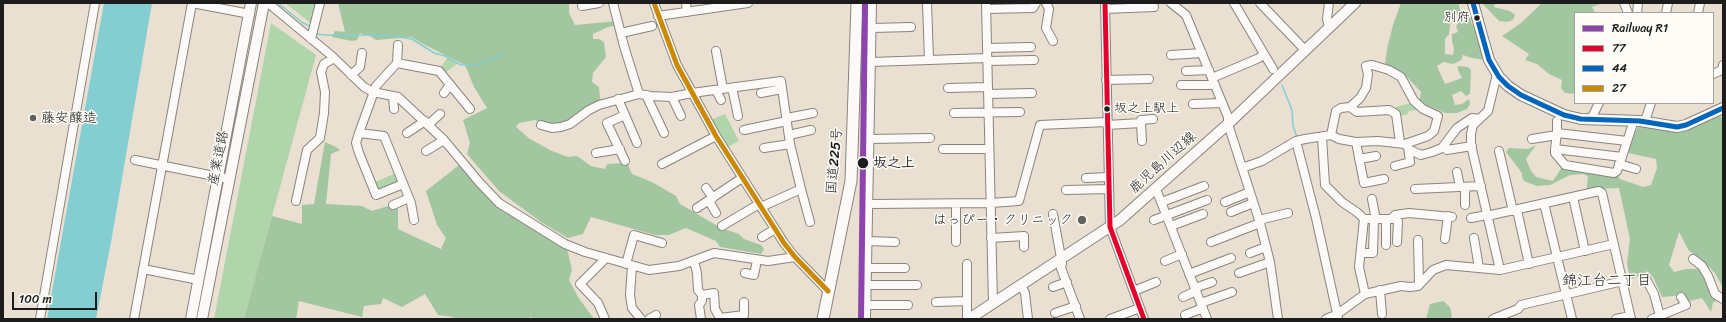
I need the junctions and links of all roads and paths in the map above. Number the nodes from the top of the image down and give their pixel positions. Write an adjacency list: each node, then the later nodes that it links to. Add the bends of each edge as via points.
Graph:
1 (95, 3): 279 (street)
2 (192, 3): 27 (street); 142 (street)
3 (251, 3): 27 (main road, 産業道路)
4 (264, 3): 151 (main road, 産業道路)
5 (268, 3): 33 (street)
6 (320, 3): 33 (street)
7 (599, 3): 22 (street)
8 (613, 3): 34 (street)
9 (654, 3): 28 (street)
10 (748, 3): 25 (street)
11 (857, 3): 254 (highway, 国道225号, via 851,181)
12 (872, 3): 32 (street)
13 (927, 3): 46 (street)
14 (1036, 3): 23 (street, via 1034,8)
15 (1046, 3): 35 (street, via 1049,9 1046,28)
16 (1171, 3): 42 (street, via 1186,15)
17 (1234, 3): 43 (street)
18 (1260, 3): 40 (street)
19 (1329, 3): 31 (street)
20 (1355, 3): 31 (main road, 鹿児島川辺線)
21 (1473, 3): 54 (main road, via 1489,60)
22 (582, 6)
23 (986, 6): 38 (street)
24 (1105, 6): 26 (street); 59 (street)
25 (687, 7): 28 (street)
26 (1154, 7)
27 (250, 14): 147 (main road, 産業道路)
28 (658, 16): 69 (street, via 677,65)
29 (652, 26): 34 (street)
30 (911, 27): 32 (street)
31 (1329, 27): 40 (main road, 鹿児島川辺線)
32 (872, 28): 49 (street)
33 (313, 33): 45 (street)
34 (621, 33): 72 (street)
35 (1053, 40)
36 (398, 45): 50 (street)
37 (1031, 47): 38 (street)
38 (987, 48): 47 (street)
39 (716, 50): 64 (street)
40 (1305, 50): 103 (main road, 鹿児島川辺線)
41 (362, 53): 56 (street, via 360,67)
42 (1202, 53): 44 (street); 57 (street)
43 (1264, 54): 52 (street); 57 (street)
44 (1171, 55)
45 (334, 58): 56 (street); 169 (street, via 324,64 321,72 325,92 320,138 307,150)
46 (929, 60): 47 (street); 49 (street)
47 (987, 60): 48 (street); 66 (street)
48 (1034, 60)
49 (871, 62): 116 (street)
50 (397, 63): 60 (street, via 439,71); 67 (street)
51 (1723, 65): 55 (street, via 1722,70)
52 (1273, 69)
53 (1186, 70): 57 (street)
54 (1497, 74): 94 (street, via 1488,112); 95 (main road, via 1515,91 1544,106 1569,117)
55 (1714, 74)
56 (351, 75): 67 (street)
57 (1212, 78): 61 (street); 77 (street)
58 (1149, 79): 59 (street)
59 (1106, 80): 102 (street)
60 (450, 85): 68 (street); 84 (street)
61 (1181, 85)
62 (734, 87): 64 (street); 65 (street, via 781,81); 92 (street)
63 (948, 88): 66 (street)
64 (719, 89): 69 (street); 76 (street)
65 (782, 89): 70 (street); 96 (street)
66 (988, 90): 71 (street); 85 (street)
67 (373, 92): 73 (street); 107 (street)
68 (444, 93)
69 (692, 93): 74 (street); 113 (street)
70 (761, 93)
71 (1032, 93)
72 (642, 94): 74 (street); 75 (street); 109 (street)
73 (393, 96): 83 (street); 100 (street, via 398,97)
74 (672, 97): 91 (street)
75 (618, 99): 90 (street); 104 (street, via 588,110 570,124 552,128)
76 (721, 100)
77 (1222, 103): 78 (street); 103 (street)
78 (1193, 104)
79 (1598, 104): 95 (street)
80 (1650, 104): 99 (street)
81 (1350, 107): 112 (street, via 1336,111); 125 (street, via 1357,112 1389,110 1396,114); 125 (street, via 1366,88 1366,66 1372,65 1389,70 1401,77 1414,101 1423,109 1438,116 1434,131 1428,136)
82 (1723, 108): 99 (main road, via 1680,126)
83 (394, 109)
84 (470, 109)
85 (989, 112): 86 (street); 87 (street); 130 (street)
86 (1020, 112)
87 (954, 113)
88 (440, 114): 100 (street)
89 (812, 114): 96 (street)
90 (625, 115): 123 (street); 128 (street, via 607,124)
91 (681, 116)
92 (738, 116)
93 (1153, 119): 101 (street, via 1141,120)
94 (1479, 119): 125 (street, via 1472,118 1457,128 1442,148 1432,152 1421,155); 126 (street, via 1473,125 1470,134)
95 (1591, 119): 97 (main road)
96 (787, 120): 105 (street); 111 (street)
97 (1634, 120): 99 (main road); 121 (street)
98 (1557, 121): 110 (street)
99 (1645, 122)
100 (426, 123): 108 (street); 118 (street)
101 (1141, 123): 102 (street); 119 (street)
102 (1107, 124): 148 (street); 172 (street, via 1040,125 1019,201)
103 (1228, 124): 144 (street); 160 (main road, 鹿児島川辺線)
104 (541, 125)
105 (744, 130)
106 (811, 130): 111 (street)
107 (358, 133): 153 (street, via 384,136); 153 (street, via 356,143 376,195)
108 (407, 133)
109 (664, 133)
110 (1557, 134): 117 (street); 121 (street); 131 (street)
111 (789, 135): 124 (street)
112 (1331, 135): 114 (street); 122 (street)
113 (716, 136): 141 (street); 149 (street)
114 (1322, 136): 120 (street); 191 (street, via 1325,185)
115 (930, 138): 116 (street)
116 (869, 139): 175 (street)
117 (1532, 139)
118 (444, 140): 133 (street); 222 (street, via 499,203 565,244)
119 (1142, 141)
120 (1296, 141): 144 (street, via 1262,161); 275 (street, via 1316,218)
121 (1627, 141): 140 (street)
122 (1356, 142): 125 (street); 137 (street)
123 (637, 144)
124 (790, 144): 127 (street); 158 (street)
125 (1404, 144): 143 (street, via 1410,162)
126 (1472, 146): 132 (street); 155 (street)
127 (764, 148)
128 (620, 149): 135 (street); 139 (street)
129 (943, 149): 130 (street)
130 (989, 149): 172 (street)
131 (1555, 149): 140 (street); 140 (street, via 1564,165 1614,173)
132 (1447, 150)
133 (426, 151)
134 (1498, 151): 181 (street)
135 (596, 153)
136 (1376, 156): 137 (street)
137 (1359, 159): 152 (street, via 1364,183)
138 (135, 160): 142 (street)
139 (625, 161)
140 (1621, 161): 145 (street)
141 (662, 164)
142 (163, 166): 147 (street); 236 (street)
143 (1400, 166)
144 (1242, 168): 163 (street)
145 (1636, 169)
146 (1457, 172): 156 (street)
147 (218, 176): 151 (street); 242 (main road, 産業道路)
148 (1109, 177): 150 (street); 159 (street)
149 (742, 178): 167 (street); 178 (street)
150 (1086, 178)
151 (229, 179): 282 (main road, 産業道路)
152 (1384, 179)
153 (403, 184): 165 (street)
154 (1204, 186): 170 (street)
155 (1480, 186): 156 (street); 188 (street)
156 (1463, 187): 161 (street); 179 (street)
157 (706, 188): 167 (street)
158 (801, 189): 178 (street); 195 (street)
159 (1109, 189): 162 (street); 199 (street)
160 (1156, 189): 170 (street); 199 (main road, 鹿児島川辺線)
161 (1414, 189)
162 (1066, 190)
163 (1250, 192): 171 (street); 173 (street)
164 (1573, 197): 174 (street); 212 (street, via 1599,191 1602,193); 216 (street)
165 (409, 198): 177 (street); 192 (street)
166 (1372, 199): 194 (street)
167 (711, 200): 180 (street); 183 (street)
168 (1207, 200): 187 (street)
169 (296, 201)
170 (1162, 202): 187 (street)
171 (1225, 202)
172 (991, 203): 176 (street); 202 (street)
173 (1254, 203): 182 (street); 196 (street)
174 (1544, 203): 181 (street); 221 (street)
175 (868, 204): 176 (street); 206 (street)
176 (956, 204): 208 (street)
177 (393, 205)
178 (760, 205): 197 (street); 200 (street)
179 (1465, 205)
180 (697, 208)
181 (1515, 210): 188 (street); 231 (street)
182 (1231, 212)
183 (716, 213)
184 (1288, 213): 196 (street)
185 (1053, 214): 224 (street)
186 (1203, 214): 198 (street)
187 (1166, 215): 193 (street); 198 (street)
188 (1487, 216): 190 (street); 237 (street)
189 (1389, 218): 194 (street); 204 (street, via 1409,213 1450,216); 210 (street, via 1398,221); 213 (street)
190 (1471, 218)
191 (1364, 219): 194 (street); 218 (street)
192 (414, 220)
193 (1154, 220)
194 (1375, 220): 218 (street, via 1373,254)
195 (810, 222)
196 (1260, 222): 209 (street); 215 (street)
197 (722, 226)
198 (1171, 226): 219 (street)
199 (1110, 227): 224 (main road, 鹿児島川辺線); 255 (street)
200 (775, 229): 201 (street); 220 (street)
201 (762, 237)
202 (991, 238): 214 (street, via 1024,236); 266 (street)
203 (1474, 238): 235 (street)
204 (1445, 239)
205 (1418, 240): 247 (street)
206 (868, 241): 207 (street); 233 (street)
207 (895, 242)
208 (956, 242)
209 (1211, 242)
210 (1397, 242)
211 (662, 243): 232 (street, via 634,235)
212 (1614, 244): 216 (street); 243 (street)
213 (1386, 245)
214 (1024, 247)
215 (1266, 247): 217 (street); 229 (street)
216 (1585, 251): 221 (street)
217 (1250, 252)
218 (1361, 253): 257 (street, via 1359,267)
219 (1182, 254): 228 (street); 240 (street)
220 (795, 257): 226 (street); 254 (street)
221 (1557, 257): 231 (street); 258 (street)
222 (606, 258): 232 (street); 283 (street, via 580,284 598,303)
223 (1231, 258): 240 (street)
224 (1061, 259): 244 (street, via 1061,268); 250 (main road, 鹿児島川辺線)
225 (1693, 259): 262 (street, via 1702,266 1715,294)
226 (757, 260): 227 (street, via 714,253); 239 (street, via 754,275)
227 (694, 261): 232 (street, via 649,270); 259 (street, via 698,290)
228 (1164, 261)
229 (1270, 262): 238 (street); 294 (street)
230 (967, 264): 263 (street)
231 (1529, 264): 237 (street)
232 (629, 265): 284 (street, via 632,308)
233 (867, 268): 234 (street); 248 (street)
234 (905, 268)
235 (1479, 268): 237 (street); 247 (street, via 1446,265 1433,270)
236 (143, 269): 242 (street); 280 (street)
237 (1500, 270)
238 (1239, 273)
239 (746, 274)
240 (1189, 274): 252 (street)
241 (1646, 279): 276 (street, via 1654,294)
242 (199, 280): 281 (main road, 産業道路)
243 (1622, 281): 258 (street); 278 (street)
244 (1067, 282): 251 (street); 269 (street)
245 (1156, 282): 255 (street)
246 (1212, 282): 252 (street)
247 (1419, 284): 253 (street)
248 (867, 285): 249 (street); 267 (street)
249 (917, 285)
250 (1020, 285): 266 (main road, 鹿児島川辺線); 289 (street, via 1025,293)
251 (1053, 287)
252 (1196, 290): 260 (street); 270 (street)
253 (1380, 290): 257 (street); 274 (street)
254 (828, 291): 286 (highway, 国道225号)
255 (1134, 291): 271 (street)
256 (1232, 292): 270 (street)
257 (1365, 294): 275 (street)
258 (1566, 294): 296 (street, via 1521,305 1518,309); 297 (street)
259 (702, 295): 277 (street, via 714,289 715,309 720,318); 285 (street)
260 (1183, 297)
261 (1681, 297): 276 (street, via 1686,305)
262 (1723, 299)
263 (967, 301): 265 (street); 288 (street)
264 (744, 302): 277 (street, via 744,315)
265 (936, 302)
266 (993, 303): 288 (main road, 鹿児島川辺線)
267 (866, 305): 268 (street); 287 (street)
268 (908, 305)
269 (1076, 306): 272 (street); 290 (street)
270 (1202, 306): 273 (street); 293 (street)
271 (1140, 308): 291 (street); 292 (street)
272 (1055, 314)
273 (1185, 314)
274 (1382, 314)
275 (1337, 317): 295 (street)
276 (1656, 317)
277 (732, 318)
278 (1630, 318): 298 (street)
279 (40, 319)
280 (134, 319)
281 (191, 319)
282 (202, 319)
283 (604, 319)
284 (641, 319)
285 (701, 319)
286 (823, 319)
287 (866, 319)
288 (968, 319)
289 (1028, 319)
290 (1080, 319)
291 (1110, 319)
292 (1144, 319)
293 (1207, 319)
294 (1278, 319)
295 (1326, 319)
296 (1493, 319)
297 (1572, 319)
298 (1616, 319)

